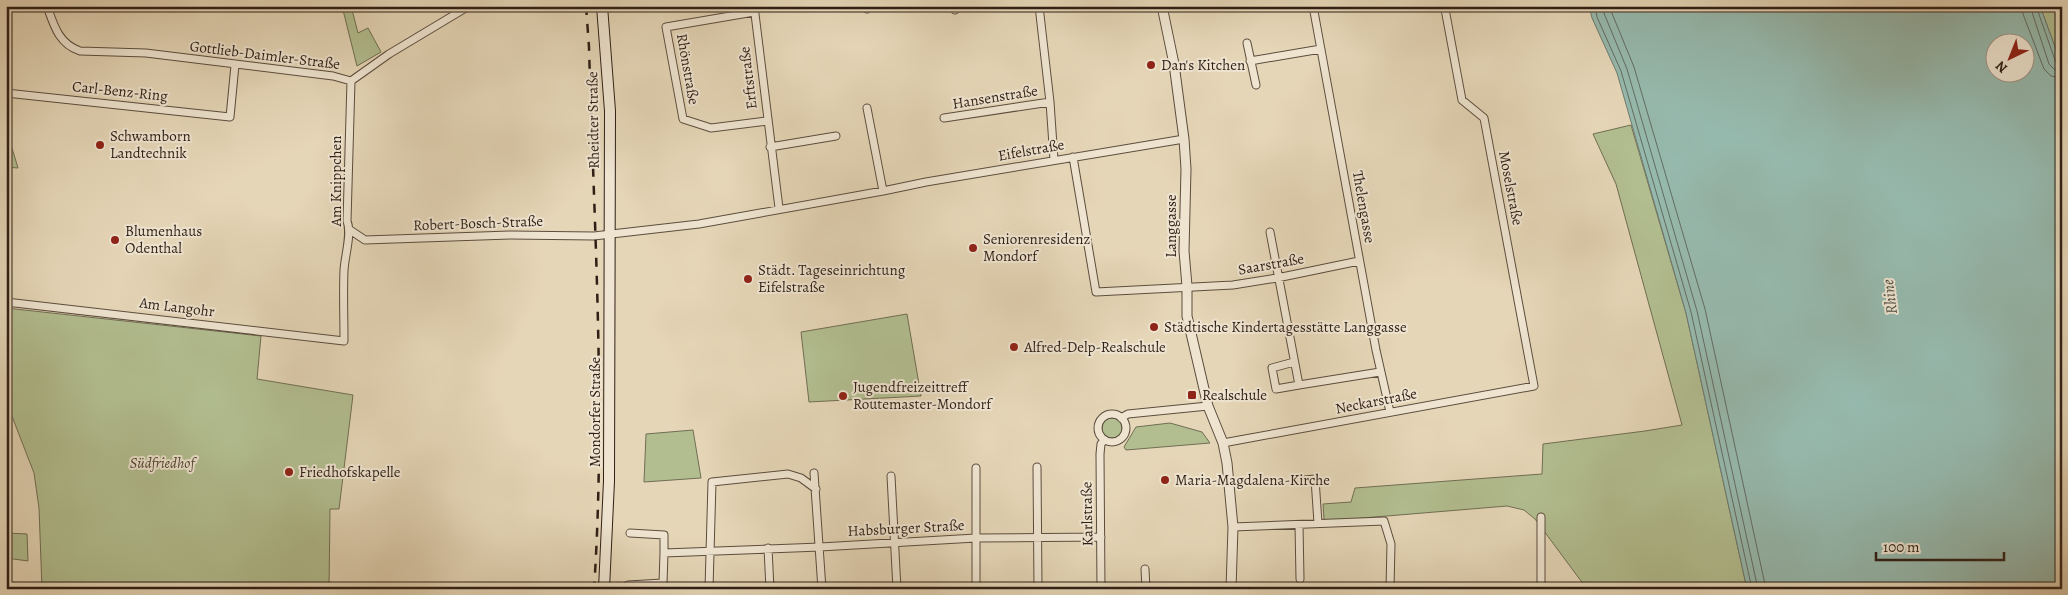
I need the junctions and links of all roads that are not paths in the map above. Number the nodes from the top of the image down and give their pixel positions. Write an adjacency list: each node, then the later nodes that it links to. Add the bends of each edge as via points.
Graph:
1 (48, 6): 12 (street, Gottlieb-Daimler-Straße, via 58,33 67,44 80,51 146,53)
2 (469, 6): 13 (street, Gottlieb-Daimler-Straße)
3 (602, 6): 29 (main road, Rheidter Straße, via 610,111)
4 (1039, 6): 16 (street, Hansenstraße)
5 (1162, 6): 21 (street, Langgasse)
6 (1314, 6): 10 (street, Thelengasse)
7 (1447, 6): 38 (street, Moselstraße, via 1462,100 1484,118)
8 (754, 9): 19 (street, Erftstraße); 19 (street, Rhönstraße, via 666,27 683,119 711,128)
9 (1246, 43): 11 (street)
10 (1321, 49): 11 (street); 30 (street, Thelengasse)
11 (1250, 61): 14 (street)
12 (235, 65): 13 (street, Gottlieb-Daimler-Straße); 15 (street, Carl-Benz-Ring, via 230,117)
13 (351, 81): 27 (street, Am Knippchen, via 347,221)
14 (1256, 84)
15 (6, 93)
16 (1050, 102): 18 (street, Hansenstraße); 24 (street, Hansenstraße)
17 (867, 108): 25 (street)
18 (944, 118)
19 (767, 121): 22 (street, Erftstraße)
20 (836, 136): 22 (street)
21 (1184, 139): 23 (street, Eifelstraße); 32 (street, Langgasse)
22 (770, 147): 26 (street, Erftstraße)
23 (1073, 157): 24 (street, Eifelstraße); 32 (street, Saarstraße, via 1096,292)
24 (1054, 160): 25 (street, Eifelstraße)
25 (882, 191): 26 (street, Eifelstraße)
26 (779, 208): 29 (street, Eifelstraße, via 699,224)
27 (350, 230): 29 (street, Robert-Bosch-Straße, via 365,240); 34 (street, Am Knippchen, via 344,270)
28 (1270, 232): 31 (street)
29 (609, 234): 66 (main road, Mondorfer Straße, via 609,481)
30 (1360, 261): 31 (street, Saarstraße); 36 (street, Thelengasse)
31 (1278, 278): 32 (street, Saarstraße, via 1233,285); 35 (street)
32 (1187, 286): 39 (street, Langgasse, via 1187,316)
33 (6, 302): 34 (street, Am Langohr)
34 (344, 340)
35 (1294, 362): 37 (street); 37 (street, via 1272,368 1276,389)
36 (1380, 372): 37 (street); 40 (street, Thelengasse)
37 (1299, 385)
38 (1534, 386): 40 (street, Neckarstraße)
39 (1208, 406): 41 (street, Karlstraße, via 1128,414); 43 (street, Langgasse)
40 (1390, 412): 43 (street, Neckarstraße)
41 (1121, 418): 42 (street, via 1126,427 1123,437 1114,442); 42 (street, Karlstraße, via 1111,414 1101,419 1098,430)
42 (1104, 440): 56 (street, Karlstraße, via 1100,454)
43 (1222, 443): 53 (street, Langgasse)
44 (1037, 467): 55 (street)
45 (976, 468): 57 (street)
46 (814, 474): 49 (street)
47 (891, 476): 58 (street)
48 (1305, 480): 51 (street, via 1315,479)
49 (816, 489): 59 (street); 61 (street, via 801,478 788,474 712,482)
50 (1541, 517): 77 (street)
51 (1318, 523): 52 (street); 76 (street, via 1384,521 1391,544)
52 (1299, 525): 53 (street); 64 (street)
53 (1233, 528): 75 (street, Langgasse)
54 (630, 533): 62 (street, via 664,535)
55 (1037, 536): 56 (street, Habsburger Straße); 57 (street, Habsburger Straße); 72 (street)
56 (1101, 537): 73 (street, Karlstraße)
57 (976, 538): 58 (street, Habsburger Straße); 71 (street)
58 (895, 542): 59 (street, Habsburger Straße); 70 (street)
59 (820, 547): 60 (street, Habsburger Straße); 69 (street)
60 (768, 548): 61 (street, Habsburger Straße); 68 (street)
61 (711, 551): 62 (street, Habsburger Straße); 67 (street)
62 (664, 553): 65 (street, via 663,583)
63 (1145, 569): 74 (street)
64 (1300, 579)
65 (628, 585)
66 (604, 589)
67 (709, 589)
68 (770, 589)
69 (822, 589)
70 (897, 589)
71 (976, 589)
72 (1038, 589)
73 (1101, 589)
74 (1146, 589)
75 (1231, 589)
76 (1390, 589)
77 (1541, 589)

